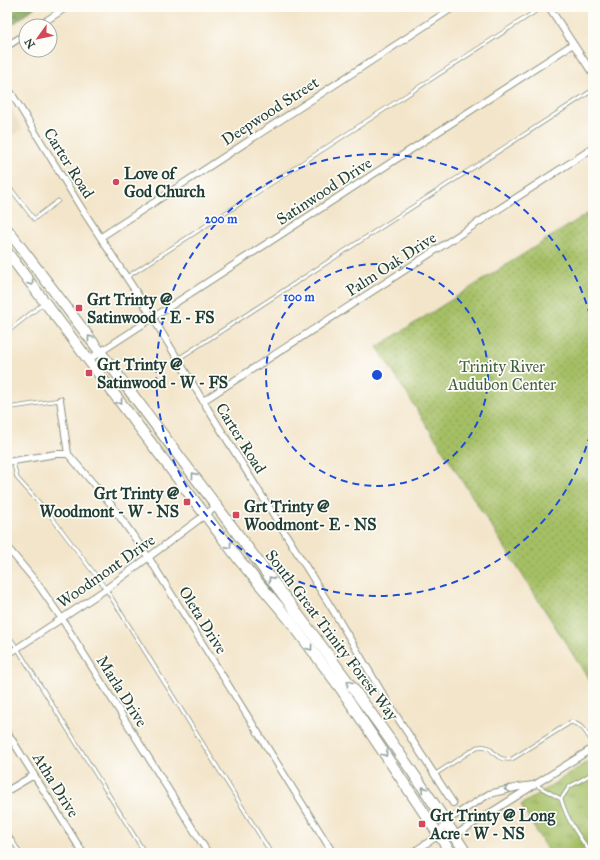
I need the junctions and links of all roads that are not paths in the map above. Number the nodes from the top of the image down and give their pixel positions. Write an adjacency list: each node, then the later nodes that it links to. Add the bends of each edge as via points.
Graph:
1 (67, 7): 5 (street)
2 (454, 7): 16 (street, Deepwood Street)
3 (542, 7): 18 (lane)
4 (549, 7): 7 (street)
5 (50, 18)
6 (18, 39): 8 (street)
7 (573, 44): 9 (street); 20 (street, Satinwood Drive)
8 (7, 46)
9 (593, 74)
10 (7, 87): 16 (street, Carter Road)
11 (593, 90): 24 (lane)
12 (593, 148): 26 (street, Palm Oak Drive)
13 (7, 184): 14 (lane, via 34,219)
14 (58, 201)
15 (7, 229): 22 (main road, South Great Trinity Forest Way, one-way to 15)
16 (101, 237): 18 (street, Carter Road)
17 (7, 252): 19 (main road, South Great Trinity Forest Way, one-way to 19)
18 (127, 277): 20 (street, Carter Road)
19 (45, 302): 21 (lane); 23 (main road, South Great Trinity Forest Way)
20 (153, 318): 22 (street, Satinwood Drive); 24 (street, Carter Road)
21 (7, 332)
22 (100, 352): 23 (street, Satinwood Drive); 30 (main road, South Great Trinity Forest Way, one-way to 22)
23 (88, 360): 31 (main road, South Great Trinity Forest Way, one-way to 31)
24 (178, 360): 26 (street, Carter Road)
25 (60, 400): 27 (lane); 28 (street)
26 (203, 401): 44 (street, Carter Road)
27 (7, 408)
28 (68, 454): 29 (street); 33 (street, Oleta Drive, via 110,503)
29 (10, 461): 34 (lane, via 17,478 50,515)
30 (217, 506): 31 (street, Woodmont Drive); 49 (main road, South Great Trinity Forest Way, one-way to 30, via 358,694)
31 (206, 515): 33 (street, Woodmont Drive); 51 (main road, South Great Trinity Forest Way, one-way to 51, via 341,689)
32 (7, 547): 35 (street, Marla Drive)
33 (149, 558): 34 (street, Woodmont Drive); 53 (street, Oleta Drive)
34 (106, 589): 35 (street, Woodmont Drive); 58 (lane)
35 (62, 619): 37 (street, Woodmont Drive); 57 (street, Marla Drive)
36 (7, 633): 37 (lane)
37 (17, 648): 38 (street, Woodmont Drive); 56 (lane)
38 (7, 655)
39 (7, 732): 43 (street, Atha Drive)
40 (593, 743): 44 (lane, via 584,729 571,722 512,759 504,760 497,757 491,749 478,747)
41 (593, 748): 45 (street)
42 (593, 774): 47 (lane, via 569,787)
43 (34, 775): 46 (street); 55 (street, Atha Drive)
44 (434, 775): 48 (street, Carter Road)
45 (535, 785): 47 (lane); 49 (street, one-way to 49, via 519,786 489,794); 52 (street)
46 (7, 791)
47 (561, 799): 62 (lane, via 573,828)
48 (453, 803)
49 (446, 821): 51 (street); 52 (main road, South Great Trinity Forest Way)
50 (7, 832): 54 (lane)
51 (439, 835): 52 (street); 59 (street); 60 (main road, South Great Trinity Forest Way)
52 (455, 836): 61 (main road, South Great Trinity Forest Way)
53 (330, 852)
54 (20, 853)
55 (83, 853)
56 (145, 853)
57 (208, 853)
58 (271, 853)
59 (412, 853)
60 (450, 853)
61 (466, 853)
62 (591, 853)

